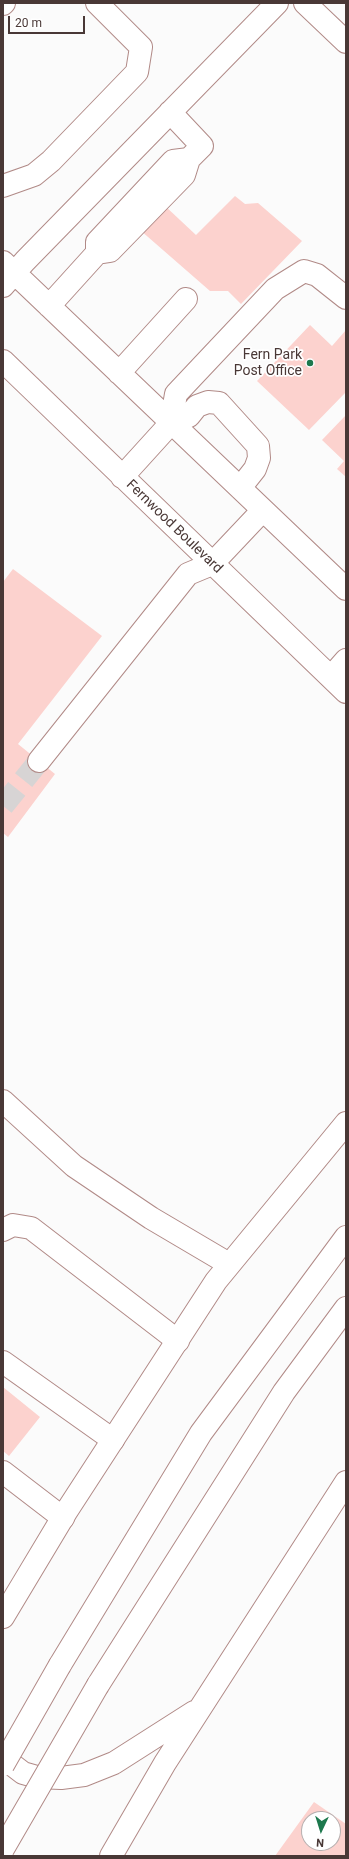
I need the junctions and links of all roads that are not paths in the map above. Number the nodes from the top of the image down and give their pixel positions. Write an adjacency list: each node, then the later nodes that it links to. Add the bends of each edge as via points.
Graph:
1 (97, 3): 6 (main road, via 141,47 137,72 51,161 34,175)
2 (277, 3): 5 (main road)
3 (305, 3): 4 (main road)
4 (346, 42)
5 (170, 112): 7 (main road); 10 (main road, via 202,146 189,159 184,175 110,251 97,253)
6 (3, 186)
7 (7, 274): 10 (main road)
8 (346, 298): 13 (main road, via 317,275 304,271 275,289 176,394)
9 (186, 299): 12 (main road)
10 (49, 306): 12 (main road)
11 (3, 361): 14 (main road, Fernwood Boulevard)
12 (118, 373): 13 (main road)
13 (171, 423): 14 (main road); 15 (main road); 15 (main road, via 188,416 197,406 208,402 219,403 258,446 259,458 255,469)
14 (122, 477): 17 (main road, Fernwood Boulevard)
15 (240, 488): 16 (main road)
16 (263, 510): 17 (main road); 18 (main road)
17 (212, 564): 20 (main road, Fernwood Boulevard); 22 (main road, via 188,574)
18 (346, 589)
19 (346, 660): 20 (main road)
20 (331, 677): 21 (main road, Fernwood Boulevard)
21 (346, 692)
22 (39, 761)
23 (3, 1101): 27 (main road, via 74,1166 151,1218)
24 (346, 1123): 27 (main road)
25 (3, 1230): 29 (main road, via 13,1225 31,1228)
26 (346, 1237): 38 (main road, bridge, via 201,1433 60,1665)
27 (229, 1264): 29 (main road, via 216,1280)
28 (346, 1308): 39 (main road, bridge, via 284,1392 98,1685)
29 (178, 1341): 31 (main road)
30 (3, 1362): 31 (main road)
31 (114, 1440): 34 (main road)
32 (3, 1472): 34 (main road)
33 (346, 1482): 36 (main road)
34 (63, 1518): 35 (main road)
35 (3, 1617)
36 (201, 1708): 37 (main road, via 114,1763 84,1775 61,1778 37,1777 22,1773); 40 (main road, via 165,1763)
37 (3, 1755)
38 (3, 1765)
39 (3, 1849)
40 (111, 1856)

